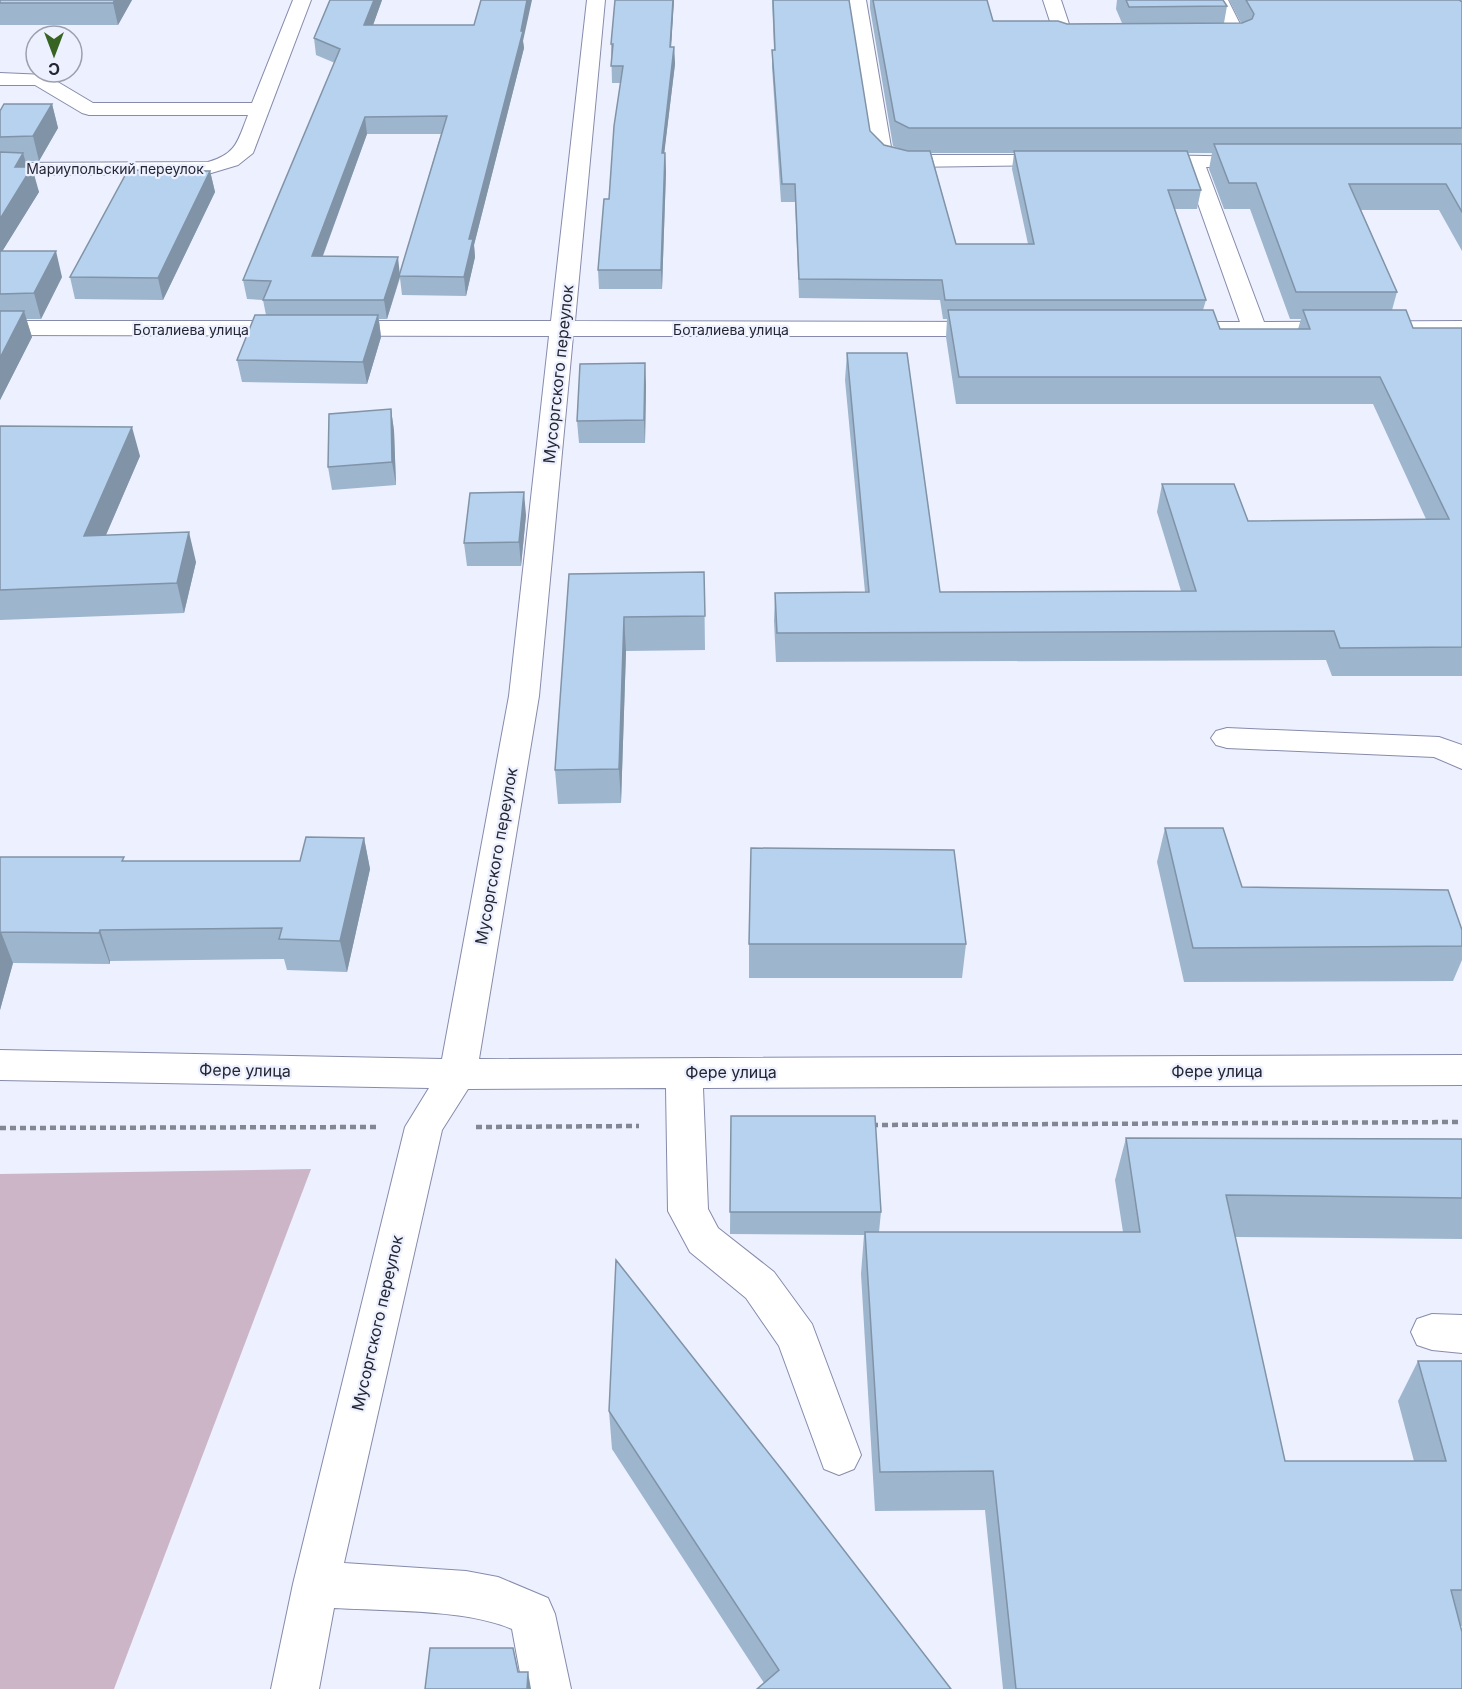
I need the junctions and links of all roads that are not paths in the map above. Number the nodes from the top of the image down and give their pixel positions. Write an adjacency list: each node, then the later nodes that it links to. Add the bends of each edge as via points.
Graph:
1 (302, 0): 9 (street, Мариупольский переулок)
2 (596, 0): 19 (street, Мусоргского переулок)
3 (857, 0): 10 (street, via 881,149 890,157 907,161)
4 (1052, 0): 6 (street, via 1064,39)
5 (1220, 0): 7 (street, via 1238,38)
6 (1111, 38)
7 (1192, 38)
8 (0, 79): 9 (street, via 39,79 89,109)
9 (260, 109): 14 (street, Мариупольский переулок, via 243,153 223,165)
10 (1074, 161)
11 (1121, 161): 12 (street)
12 (1193, 161): 13 (street); 17 (street)
13 (1275, 161)
14 (0, 169)
15 (0, 328): 19 (street, Боталиева улица)
16 (1158, 328): 17 (street)
17 (1254, 328): 18 (street)
18 (1462, 328)
19 (563, 329): 20 (street, Боталиева улица); 26 (street, Мусоргского переулок, via 524,696)
20 (1016, 329)
21 (1227, 738): 22 (street, via 1439,747)
22 (1462, 758)
23 (0, 1065): 26 (street, Фере улица)
24 (1462, 1070): 25 (street, Фере улица)
25 (684, 1072): 26 (street, Фере улица); 27 (street, via 688,1211 704,1240 760,1286 797,1337)
26 (458, 1074): 28 (street, Мусоргского переулок, via 424,1127)
27 (839, 1455)
28 (316, 1584): 29 (street, Мусоргского переулок); 30 (street, via 466,1594 498,1600 532,1614)
29 (295, 1689)
30 (548, 1689)

